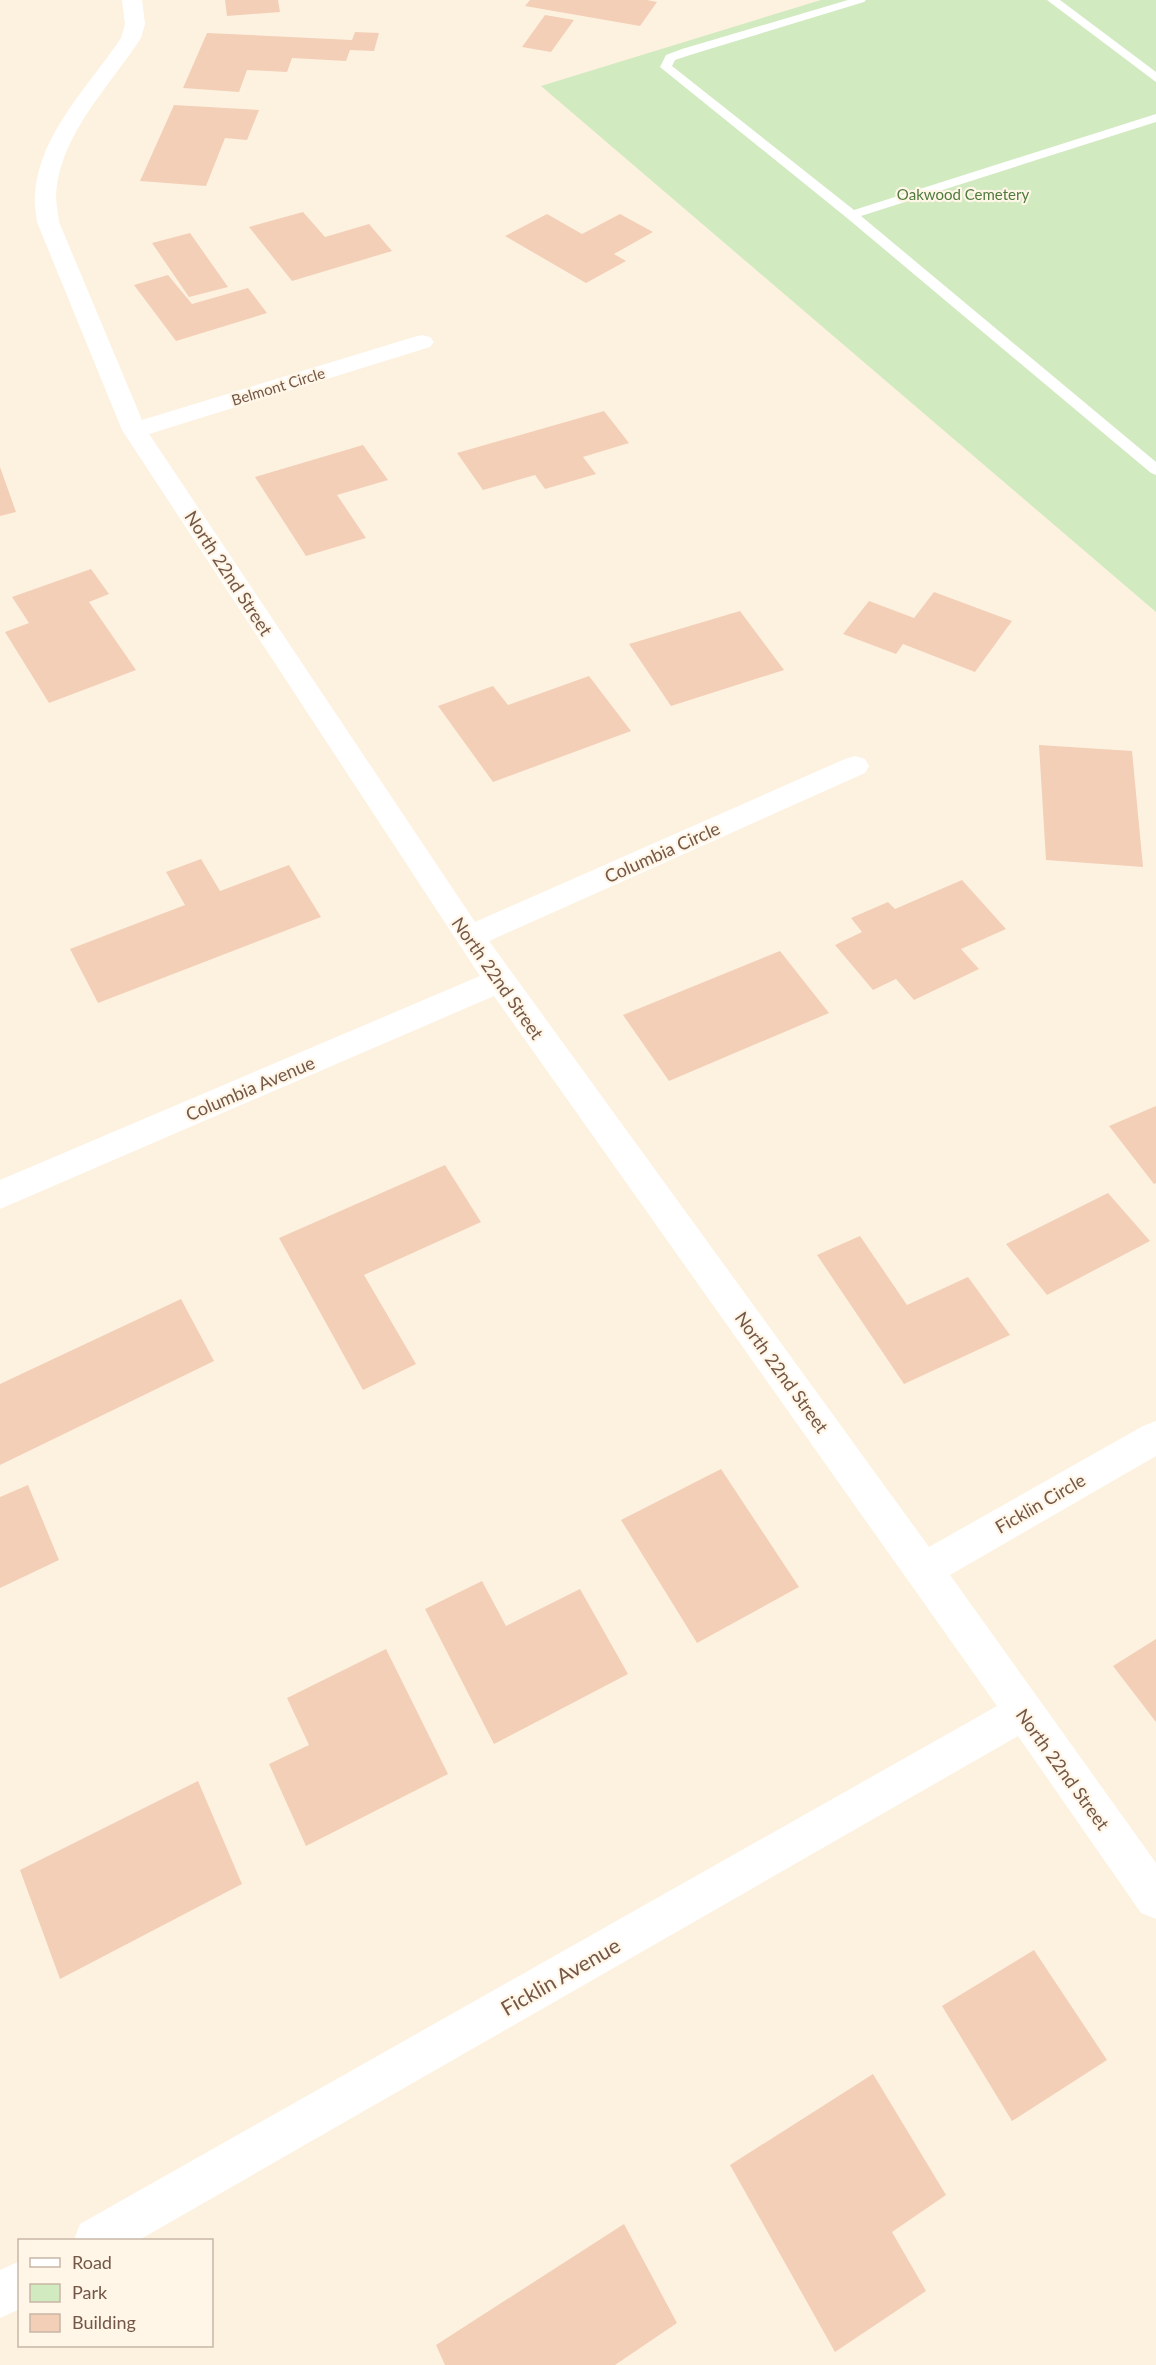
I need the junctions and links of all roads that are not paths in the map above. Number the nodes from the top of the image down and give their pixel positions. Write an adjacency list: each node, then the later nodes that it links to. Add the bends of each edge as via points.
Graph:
1 (132, 0): 8 (street, North 22nd Street, via 135,24 131,38 55,151 43,203)
2 (860, 0): 6 (lane, via 686,52 670,58 666,67)
3 (1053, 0): 4 (lane)
4 (1156, 78)
5 (1156, 118): 6 (lane)
6 (852, 215): 9 (lane)
7 (422, 342): 8 (street, Belmont Circle)
8 (134, 430): 11 (street, North 22nd Street)
9 (1156, 470)
10 (855, 766): 11 (street, Columbia Circle)
11 (469, 937): 12 (street, North 22nd Street)
12 (500, 981): 13 (street, Columbia Avenue); 15 (street, North 22nd Street)
13 (0, 1195)
14 (1156, 1437): 15 (street, Ficklin Circle)
15 (924, 1570): 16 (street, North 22nd Street)
16 (1023, 1713): 17 (street, North 22nd Street); 18 (street, Ficklin Avenue)
17 (1156, 1898)
18 (100, 2239)
19 (18, 2285): 20 (street)
20 (0, 2295)

